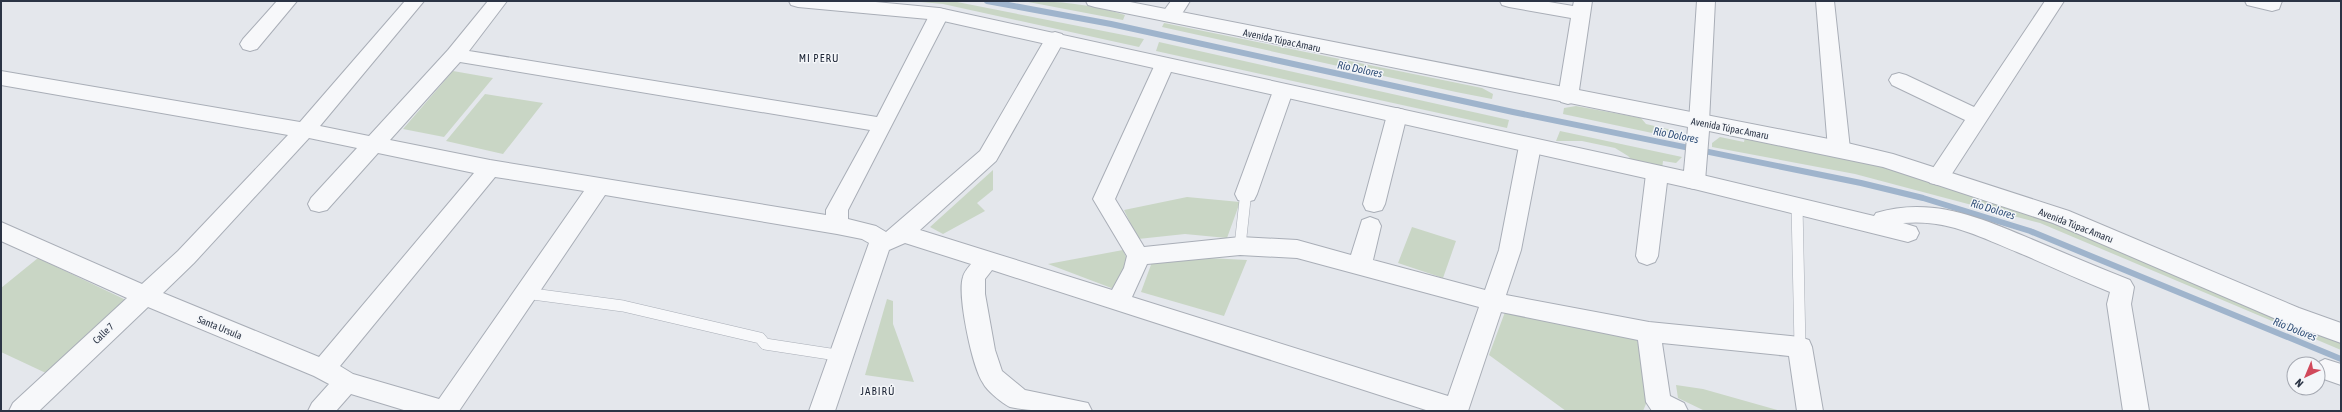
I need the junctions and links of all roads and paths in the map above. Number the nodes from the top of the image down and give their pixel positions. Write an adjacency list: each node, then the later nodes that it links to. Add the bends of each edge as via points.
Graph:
1 (288, 1): 16 (street)
2 (415, 1): 27 (street, Calle 7)
3 (498, 1): 17 (street)
4 (798, 1): 14 (street)
5 (1095, 1): 12 (street, Avenida Túpac Amaru)
6 (1509, 1): 13 (street)
7 (1706, 1): 26 (street)
8 (1825, 1): 30 (street)
9 (2055, 1): 24 (street)
10 (2254, 1): 11 (street, via 2272,5)
11 (2273, 1)
12 (1176, 8): 22 (street, Avenida Túpac Amaru)
13 (1582, 8): 22 (street)
14 (939, 14): 15 (street); 25 (street)
15 (1055, 39): 18 (street); 45 (street, via 988,156)
16 (250, 44)
17 (455, 55): 25 (street); 28 (street)
18 (1164, 65): 21 (street); 47 (street, via 1104,199)
19 (1, 78): 27 (street)
20 (1899, 80): 24 (street)
21 (1283, 91): 23 (street); 36 (street)
22 (1568, 97): 26 (street, Avenida Túpac Amaru)
23 (1397, 115): 29 (street); 38 (street)
24 (1978, 117): 34 (street)
25 (883, 125): 40 (street, via 837,210)
26 (1699, 127): 30 (street, Avenida Túpac Amaru); 33 (street)
27 (305, 130): 28 (street); 52 (street, Calle 7, via 186,257)
28 (375, 144): 31 (street); 37 (street)
29 (1530, 146): 32 (street); 54 (street, via 1510,250)
30 (1838, 149): 34 (street, Avenida Túpac Amaru, via 1886,160)
31 (490, 168): 35 (street); 59 (street)
32 (1656, 174): 33 (street); 48 (street)
33 (1695, 176): 39 (street)
34 (1938, 177): 56 (street, Avenida Túpac Amaru, via 2061,217)
35 (600, 185): 40 (street); 51 (street)
36 (1245, 197): 46 (lane)
37 (319, 204)
38 (1374, 204)
39 (1797, 205): 42 (street); 57 (lane)
40 (837, 225): 45 (street)
41 (1370, 226): 50 (street)
42 (1884, 226): 44 (street); 69 (street, via 1884,218 1898,214 1938,216 2002,234 2019,244 2122,287 2119,304)
43 (1, 231): 52 (street, Santa Ursula)
44 (1908, 233)
45 (892, 236): 49 (street); 58 (street)
46 (1240, 246): 47 (street); 50 (street, via 1297,249)
47 (1138, 256): 53 (street, via 1135,268)
48 (1647, 256)
49 (986, 261): 53 (street); 66 (street, via 974,277 973,294 983,350 992,377 1018,399)
50 (1360, 266): 54 (street)
51 (525, 293): 58 (lane, via 623,306 760,338 766,344); 64 (street)
52 (143, 295): 59 (street, Santa Ursula); 62 (street, Calle 7)
53 (1118, 301): 61 (street)
54 (1491, 301): 55 (street); 61 (street)
55 (1649, 332): 57 (street); 67 (street, via 1658,402)
56 (2341, 334)
57 (1800, 347): 68 (street)
58 (843, 356): 65 (street)
59 (323, 370): 60 (street, Santa Ursula)
60 (346, 382): 63 (street); 64 (street, Santa Ursula)
61 (1456, 410)
62 (22, 411)
63 (321, 411)
64 (444, 411)
65 (822, 411)
66 (1079, 411)
67 (1675, 411)
68 (1810, 411)
69 (2136, 411)

